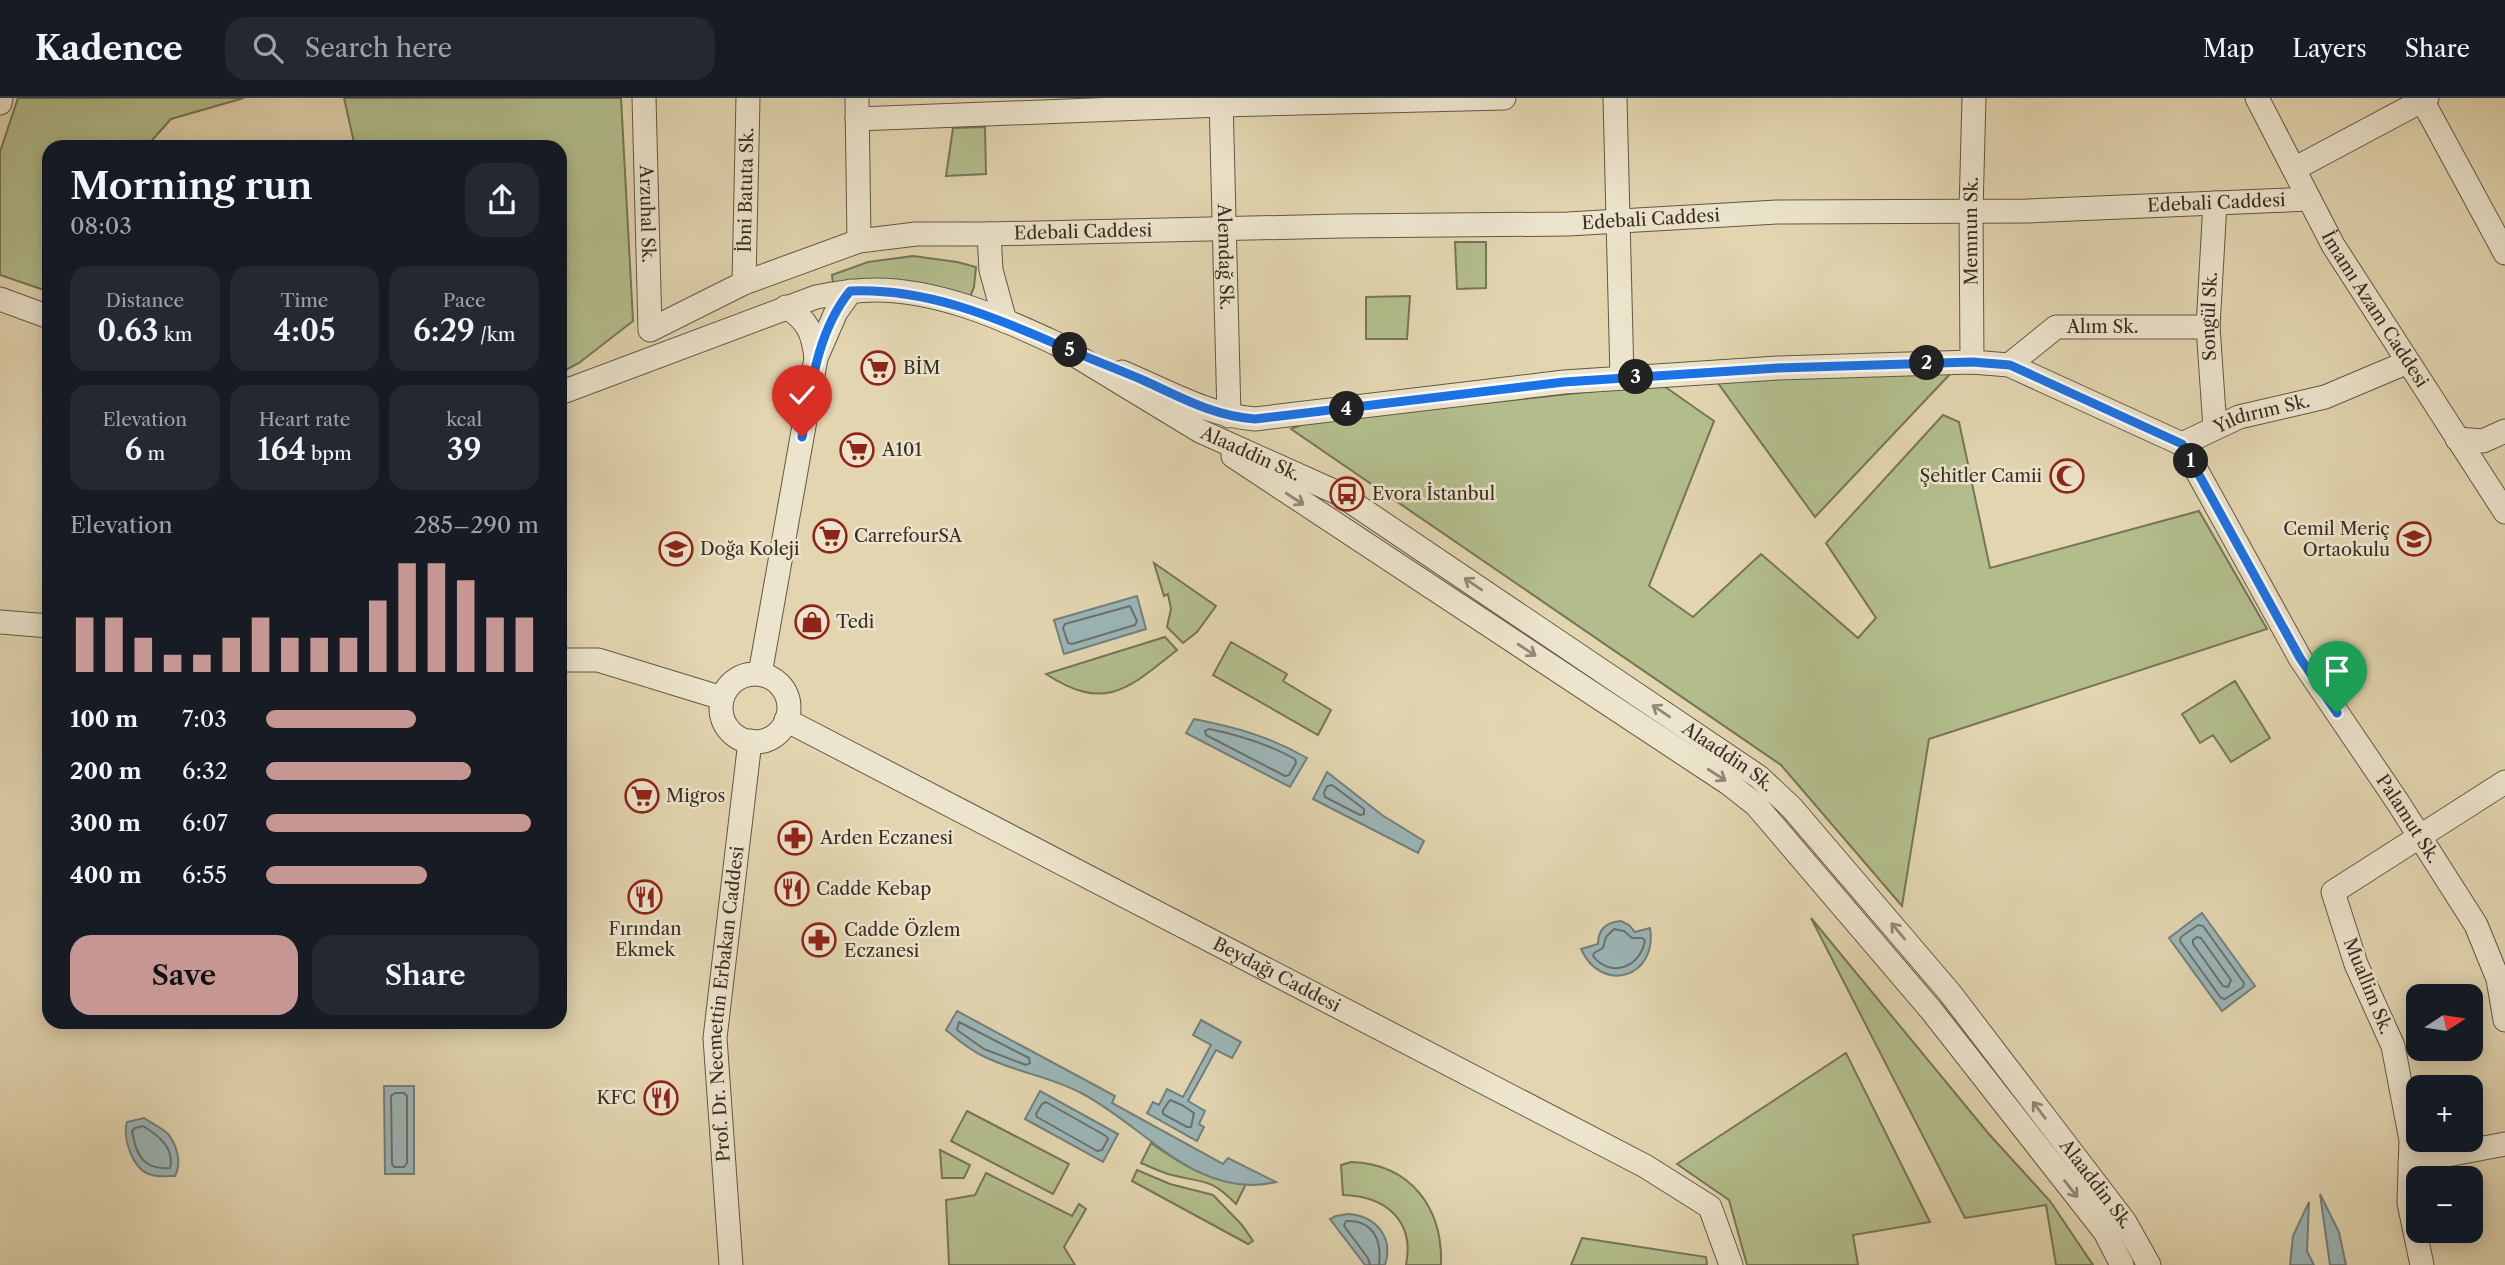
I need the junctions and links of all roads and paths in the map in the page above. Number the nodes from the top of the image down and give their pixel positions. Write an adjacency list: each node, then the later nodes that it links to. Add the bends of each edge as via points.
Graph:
1 (644, 98): 26 (street, Arzuhal Sk.)
2 (748, 98): 19 (street, İbni Batuta Sk.)
3 (1504, 98): 8 (street)
4 (1615, 98): 14 (street)
5 (1974, 98): 13 (street, Memnun Sk.)
6 (2257, 98): 10 (street, İmamı Azam Caddesi)
7 (2424, 99): 10 (street); 18 (street)
8 (1221, 102): 9 (street); 15 (street, Alemdağ Sk.)
9 (857, 108): 17 (street)
10 (2294, 170): 11 (street, İmamı Azam Caddesi)
11 (2309, 199): 12 (street, Edebali Caddesi); 29 (street, İmamı Azam Caddesi)
12 (2215, 203): 13 (street, Edebali Caddesi); 25 (street, Songül Sk.)
13 (1971, 211): 14 (street, Edebali Caddesi, via 1777,212); 28 (street, Memnun Sk.)
14 (1618, 221): 15 (street, Edebali Caddesi); 31 (street)
15 (1224, 228): 16 (street, Edebali Caddesi); 34 (street, Alemdağ Sk.)
16 (989, 234): 17 (street, Edebali Caddesi, via 916,234); 24 (street, Edebali Caddesi, via 990,270)
17 (859, 241): 19 (street, Edebali Caddesi)
18 (2505, 253)
19 (744, 283): 26 (street, Edebali Caddesi)
20 (850, 291): 22 (street); 24 (street, via 920,295); 27 (street)
21 (0, 299): 23 (street)
22 (786, 307): 27 (street, via 800,315 809,329); 32 (street)
23 (42, 314)
24 (1005, 321): 33 (street)
25 (2208, 327): 30 (street, Alım Sk., via 2056,327); 35 (street, Songül Sk.)
26 (650, 330)
27 (816, 358): 44 (street)
28 (1972, 362): 30 (street); 31 (street)
29 (2408, 362): 35 (street, Yıldırım Sk., via 2325,397 2239,417); 38 (street, İmamı Azam Caddesi)
30 (2010, 365): 39 (street)
31 (1622, 378): 34 (street, via 1255,419)
32 (567, 390)
33 (1147, 391): 34 (street); 36 (street)
34 (1229, 416)
35 (2215, 428): 39 (street, Yıldırım Sk.)
36 (1200, 431): 51 (street, Alaaddin Sk., one-way to 36, via 1792,807 1759,777 1338,492); 52 (street, Alaaddin Sk., one-way to 52, via 1259,475 1756,805)
37 (2505, 431): 38 (street, via 2483,441)
38 (2458, 439): 40 (street, İmamı Azam Caddesi)
39 (2182, 444): 49 (street, Palamut Sk., via 2300,658)
40 (2505, 512)
41 (0, 622): 42 (street)
42 (42, 625)
43 (567, 660): 45 (street, via 598,660)
44 (760, 674): 45 (street, via 733,682); 46 (street, via 785,691)
45 (722, 698): 47 (street, via 721,710 730,731)
46 (786, 720): 47 (street, via 768,739); 59 (street, Beydağı Caddesi, via 1645,1167 1710,1207)
47 (750, 741): 58 (street, Prof. Dr. Necmettin Erbakan Caddesi, via 715,1038)
48 (2505, 782): 49 (street)
49 (2420, 838): 50 (street, Palamut Sk., via 2476,925); 57 (street, Muallim Sk., via 2333,892 2356,964 2393,1046 2411,1140)
50 (2501, 977): 54 (street, Palamut Sk.)
51 (1950, 993): 52 (street); 53 (street, Alaaddin Sk.)
52 (1931, 1010): 55 (street, Alaaddin Sk.)
53 (1966, 1016): 55 (street); 61 (street, Alaaddin Sk., one-way to 53, via 2125,1222)
54 (2505, 1020)
55 (1948, 1033): 60 (street, Alaaddin Sk., one-way to 60, via 2105,1231)
56 (2505, 1144): 57 (street)
57 (2410, 1162): 62 (street, Muallim Sk., via 2409,1203)
58 (730, 1265)
59 (1731, 1265)
60 (2122, 1265)
61 (2149, 1265)
62 (2422, 1265)

